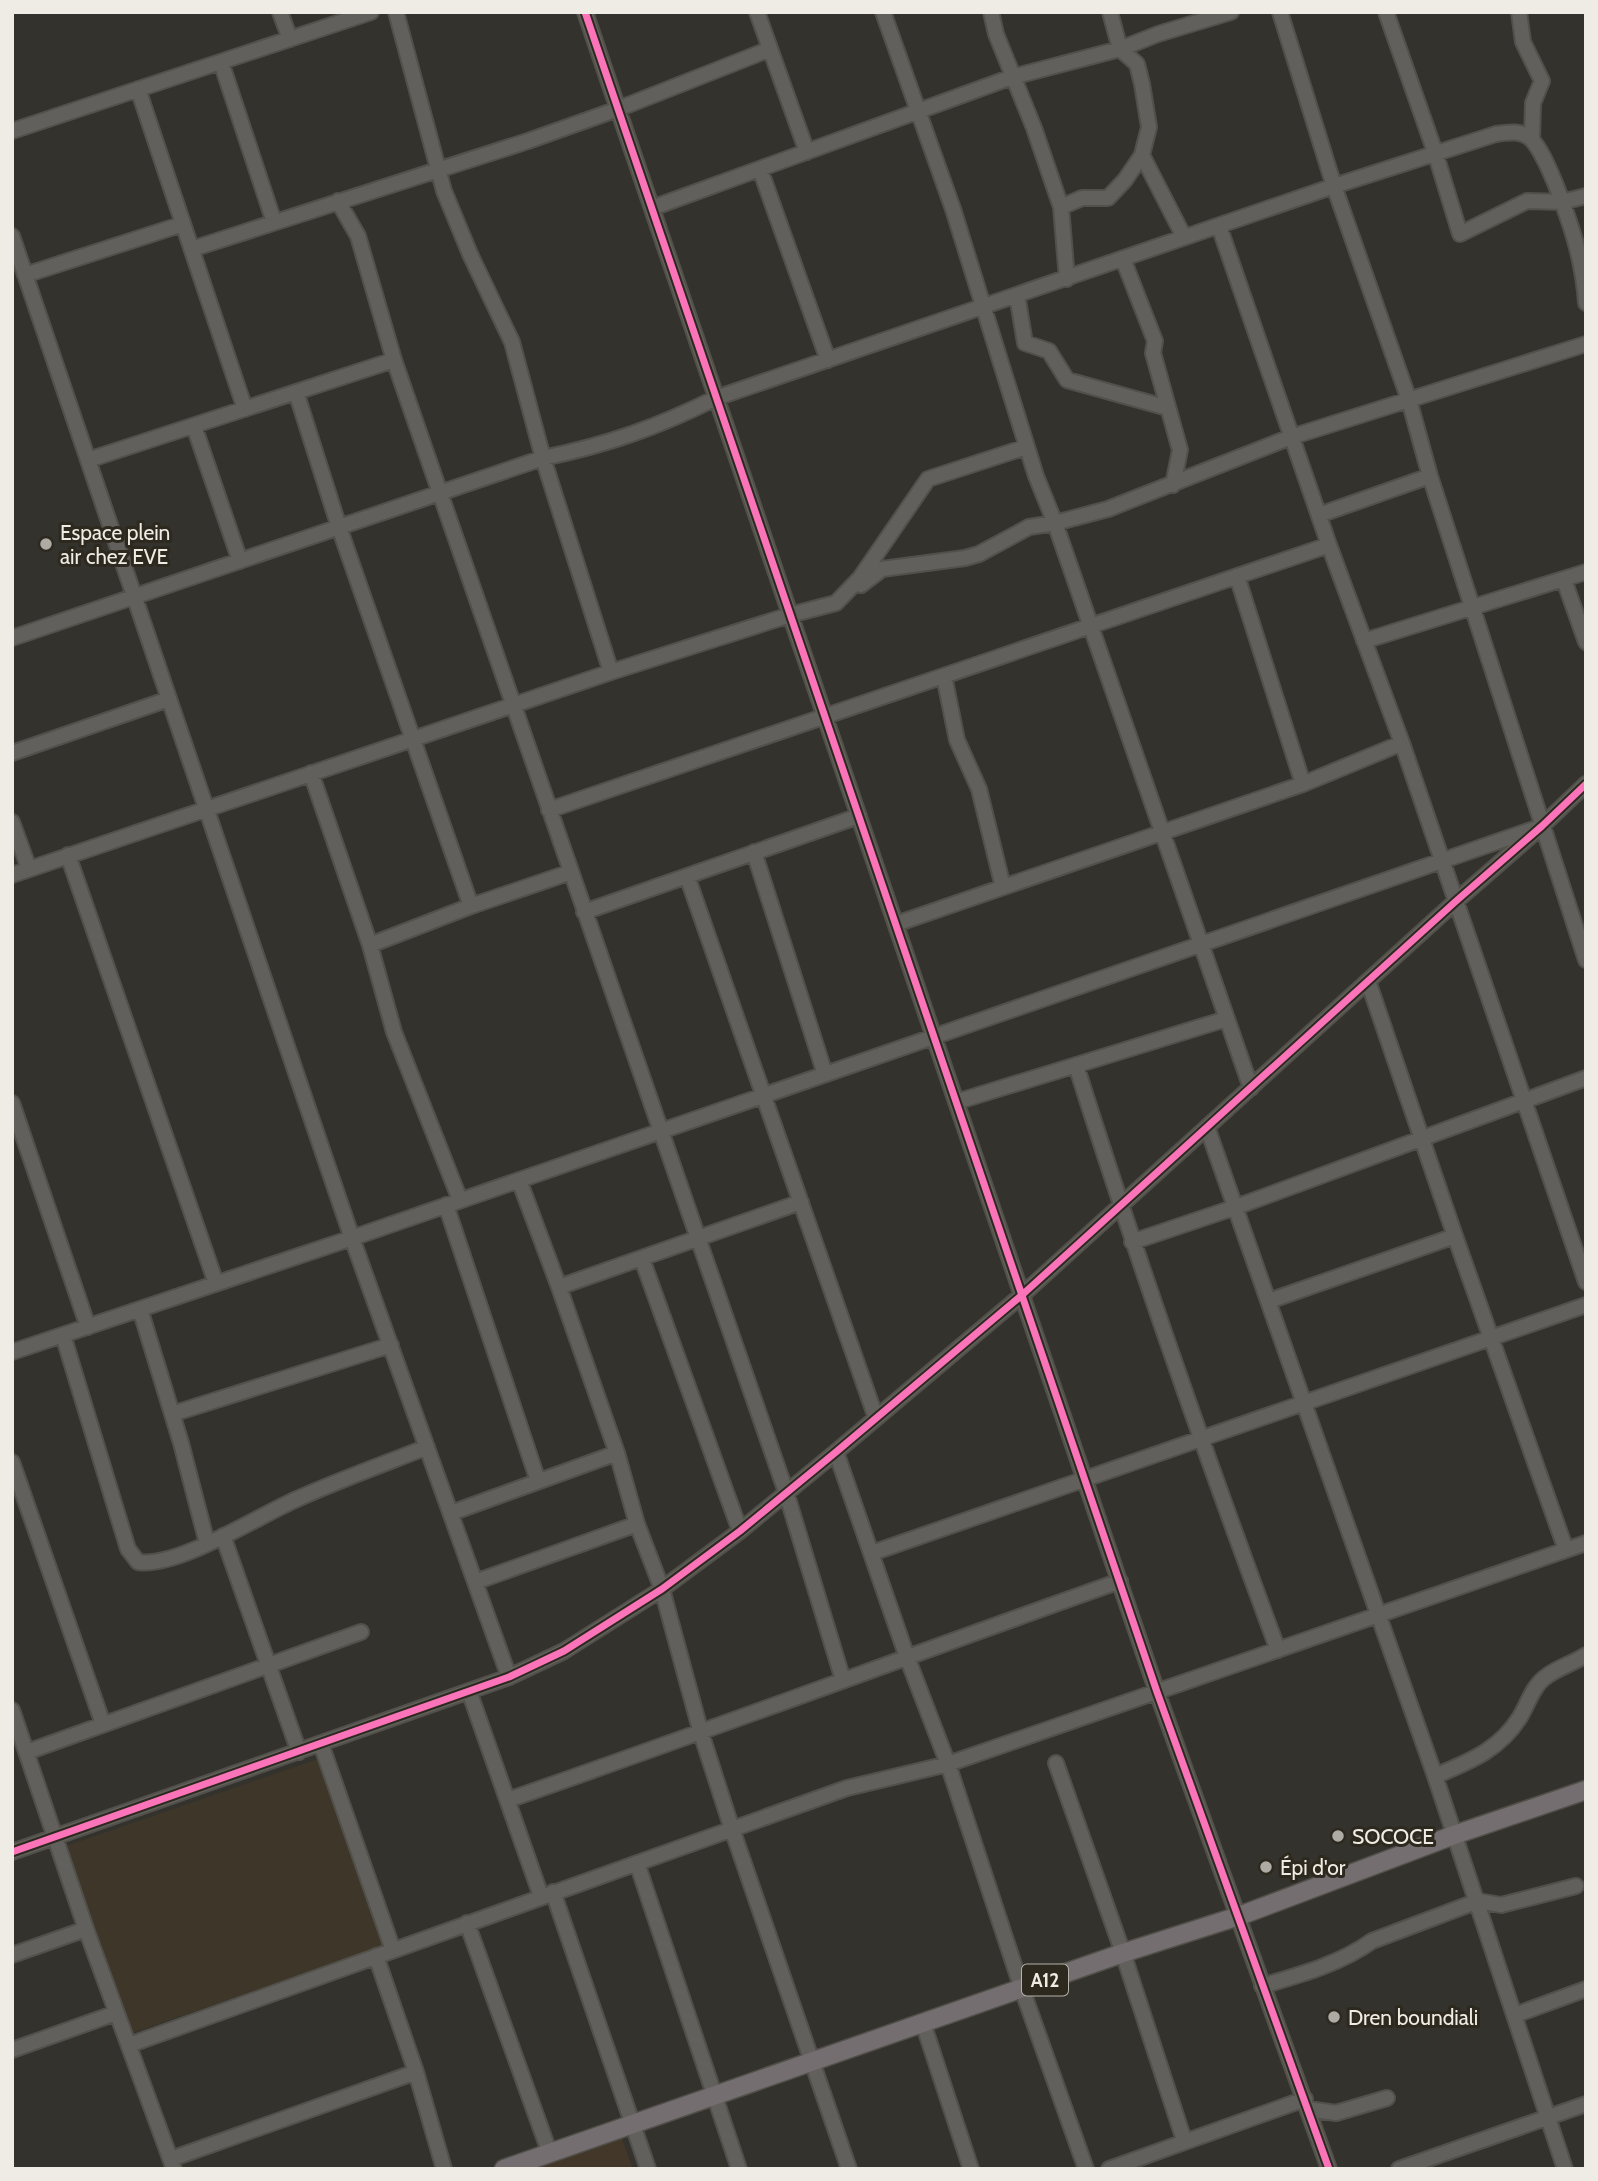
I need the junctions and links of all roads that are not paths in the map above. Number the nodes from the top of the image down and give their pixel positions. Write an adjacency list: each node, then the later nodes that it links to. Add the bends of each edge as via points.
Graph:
1 (280, 12): 13 (street)
2 (371, 12): 13 (street)
3 (396, 12): 26 (street)
4 (585, 12): 19 (street)
5 (757, 12): 14 (street)
6 (883, 12): 20 (street)
7 (991, 12): 17 (street)
8 (1110, 12): 15 (street)
9 (1231, 12): 15 (street)
10 (1280, 12): 28 (street)
11 (1385, 12): 24 (street)
12 (1519, 12): 22 (street, via 1523,42 1542,81 1533,103)
13 (290, 39): 16 (street)
14 (770, 49): 19 (street); 23 (street)
15 (1119, 49): 17 (street); 25 (street, via 1137,64 1142,84 1149,127)
16 (221, 62): 18 (street); 34 (street)
17 (1012, 77): 20 (street); 32 (street)
18 (138, 89): 21 (street); 35 (street)
19 (618, 109): 26 (street); 33 (street)
20 (919, 111): 23 (street); 45 (street)
21 (12, 131)
22 (1532, 139): 24 (street, via 1520,132 1504,133); 31 (street)
23 (807, 152): 27 (street)
24 (1435, 152): 28 (street); 31 (street, via 1460,234 1527,201)
25 (1142, 155): 32 (street, via 1108,198 1082,198); 38 (street)
26 (440, 169): 30 (street); 57 (street, via 452,211 512,342)
27 (760, 169): 33 (street); 48 (street)
28 (1334, 186): 36 (street); 51 (street)
29 (1586, 196): 31 (street)
30 (338, 201): 34 (street); 47 (street, via 358,236)
31 (1562, 202): 44 (street, via 1576,238)
32 (1061, 207): 42 (street)
33 (652, 208): 50 (street)
34 (274, 222): 39 (street)
35 (184, 224): 39 (street); 41 (street)
36 (1219, 226): 38 (street); 55 (street)
37 (12, 236): 41 (street)
38 (1184, 237): 40 (street)
39 (192, 249): 53 (street)
40 (1124, 259): 42 (street); 52 (street, via 1155,341 1153,353)
41 (25, 275): 58 (street)
42 (1067, 279): 43 (street)
43 (1017, 295): 45 (street); 52 (street, via 1025,343 1049,351 1067,380)
44 (1586, 303)
45 (984, 306): 48 (street); 56 (street)
46 (1586, 344): 51 (street)
47 (394, 360): 49 (street); 61 (street)
48 (828, 360): 50 (street)
49 (296, 392): 53 (street); 64 (street)
50 (716, 398): 57 (street, via 613,442); 73 (street)
51 (1409, 400): 55 (street); 59 (street)
52 (1168, 408): 60 (street, via 1180,450)
53 (245, 409): 54 (street)
54 (194, 426): 58 (street); 66 (street)
55 (1291, 437): 60 (street); 62 (street)
56 (1026, 447): 63 (street); 71 (street, via 928,479 860,578)
57 (543, 458): 61 (street); 78 (street)
58 (89, 460): 70 (street)
59 (1430, 476): 62 (street); 72 (street)
60 (1173, 485): 63 (street)
61 (440, 492): 64 (street); 81 (street)
62 (1319, 516): 65 (street)
63 (1055, 523): 71 (street, via 1029,527 965,558 882,569); 74 (street)
64 (340, 527): 66 (street); 83 (street)
65 (1329, 545): 68 (street); 76 (street)
66 (240, 561): 70 (street)
67 (1586, 572): 69 (street)
68 (1237, 576): 74 (street); 87 (street)
69 (1564, 580): 72 (street); 77 (street)
70 (135, 597): 75 (street); 80 (street)
71 (836, 603): 73 (street)
72 (1473, 606): 76 (street); 93 (street)
73 (790, 615): 78 (street); 82 (street)
74 (1091, 626): 79 (street); 94 (street)
75 (12, 638)
76 (1364, 641): 84 (street)
77 (1586, 642)
78 (611, 672): 81 (street)
79 (944, 676): 82 (street); 102 (street, via 957,740 979,789)
80 (169, 699): 85 (street); 89 (street)
81 (513, 705): 83 (street); 90 (street)
82 (825, 716): 90 (street); 91 (street)
83 (415, 738): 86 (street); 104 (street)
84 (1402, 743): 87 (street); 97 (street)
85 (12, 753)
86 (311, 773): 89 (street); 108 (street)
87 (1303, 784): 94 (street)
88 (1586, 784): 93 (street)
89 (206, 808): 96 (street); 130 (street)
90 (549, 810): 99 (street)
91 (859, 816): 95 (street); 106 (street)
92 (12, 822): 98 (street)
93 (1542, 826): 97 (street); 103 (street); 109 (street)
94 (1162, 832): 102 (street); 107 (street)
95 (754, 852): 101 (street); 114 (street)
96 (68, 855): 98 (street); 135 (street)
97 (1442, 861): 103 (street); 107 (street)
98 (29, 869): 100 (street)
99 (570, 873): 104 (street); 105 (street)
100 (12, 874)
101 (687, 876): 105 (street); 117 (street)
102 (1003, 887): 106 (street)
103 (1455, 902): 110 (street); 118 (street)
104 (471, 906): 108 (street)
105 (584, 912): 122 (street)
106 (896, 924): 112 (street)
107 (1202, 944): 111 (street); 112 (street)
108 (370, 945): 126 (street, via 394,1032)
109 (1586, 960)
110 (1368, 981): 116 (street); 123 (street)
111 (1226, 1019): 113 (street); 116 (street)
112 (934, 1037): 114 (street); 119 (street)
113 (1076, 1065): 119 (street); 127 (street)
114 (825, 1074): 117 (street)
115 (1586, 1078): 118 (street)
116 (1251, 1088): 121 (street)
117 (765, 1095): 122 (street); 125 (street)
118 (1523, 1100): 123 (street); 134 (street)
119 (956, 1102): 137 (street)
120 (12, 1103): 141 (street)
121 (1207, 1127): 127 (street); 128 (street)
122 (660, 1131): 124 (street); 131 (street)
123 (1423, 1138): 128 (street); 129 (street)
124 (519, 1180): 126 (street); 136 (street)
125 (801, 1202): 131 (street); 148 (street)
126 (453, 1203): 130 (street); 155 (street)
127 (1120, 1205): 132 (street); 137 (street)
128 (1236, 1207): 132 (street); 138 (street)
129 (1455, 1236): 138 (street); 143 (street)
130 (352, 1238): 135 (street); 144 (street)
131 (699, 1239): 133 (street); 156 (street)
132 (1132, 1242): 149 (street)
133 (642, 1259): 136 (street); 159 (street)
134 (1586, 1282)
135 (216, 1283): 140 (street)
136 (559, 1287): 151 (street)
137 (1022, 1295): 148 (street); 154 (street)
138 (1269, 1301): 146 (street)
139 (1586, 1305): 143 (street)
140 (140, 1309): 141 (street); 147 (street)
141 (88, 1327): 142 (street)
142 (63, 1335): 145 (street); 161 (street, via 128,1549 138,1562 151,1564)
143 (1490, 1337): 146 (street); 163 (street)
144 (391, 1345): 147 (street); 150 (street)
145 (12, 1352)
146 (1304, 1403): 149 (street); 168 (street)
147 (172, 1415): 161 (street)
148 (876, 1419): 152 (street)
149 (1200, 1439): 154 (street); 170 (street)
150 (427, 1447): 157 (street); 160 (street, via 297,1498)
151 (617, 1452): 155 (street); 158 (street)
152 (836, 1452): 156 (street); 164 (street)
153 (12, 1462): 179 (street)
154 (1085, 1479): 164 (street); 165 (street)
155 (538, 1481): 157 (street)
156 (786, 1492): 159 (street); 175 (street)
157 (451, 1513): 166 (street)
158 (637, 1524): 166 (street); 167 (street)
159 (740, 1531): 167 (street)
160 (223, 1536): 161 (street); 173 (street)
161 (207, 1543)
162 (1586, 1543): 163 (street)
163 (1566, 1550): 168 (street)
164 (872, 1553): 172 (street)
165 (1119, 1581): 172 (street); 177 (street)
166 (475, 1582): 174 (street)
167 (662, 1589): 174 (street, via 564,1651); 180 (street)
168 (1379, 1615): 170 (street); 186 (street)
169 (361, 1632): 173 (street)
170 (1278, 1650): 177 (street)
171 (1586, 1656): 186 (street, via 1539,1683 1519,1720 1497,1745)
172 (907, 1657): 175 (street); 184 (street)
173 (270, 1665): 179 (street); 183 (street)
174 (509, 1677): 176 (street)
175 (843, 1680): 180 (street)
176 (469, 1691): 181 (street); 188 (street)
177 (1157, 1692): 184 (street); 197 (street)
178 (12, 1710): 182 (street)
179 (103, 1724): 182 (street)
180 (701, 1733): 188 (street); 189 (street)
181 (321, 1744): 183 (street); 200 (street)
182 (27, 1752): 191 (street)
183 (299, 1752): 191 (street)
184 (948, 1763): 189 (street, via 847,1788); 205 (street)
185 (1056, 1763): 201 (street)
186 (1436, 1776): 190 (street)
187 (1586, 1790): 190 (main road, A12)
188 (508, 1800): 195 (street)
189 (732, 1829): 193 (street); 212 (street)
190 (1454, 1835): 196 (street); 197 (main road, A12)
191 (55, 1837): 192 (street); 199 (street)
192 (12, 1852)
193 (637, 1863): 195 (street); 214 (street)
194 (1576, 1886): 196 (street, via 1501,1905)
195 (547, 1894): 198 (street); 219 (street)
196 (1478, 1901): 204 (street, via 1372,1941 1338,1960); 208 (street)
197 (1239, 1916): 201 (main road, A12); 204 (street)
198 (467, 1923): 200 (street); 221 (street)
199 (86, 1929): 202 (street); 207 (street)
200 (393, 1950): 203 (street)
201 (1124, 1954): 205 (main road, A12); 220 (street)
202 (12, 1955)
203 (376, 1956): 210 (street); 213 (street)
204 (1262, 1986): 216 (street)
205 (1022, 1989): 209 (main road, A12); 229 (street)
206 (1586, 1989): 208 (street)
207 (116, 2013): 210 (street); 211 (street)
208 (1515, 2015): 218 (street)
209 (923, 2023): 212 (main road, A12); 228 (street)
210 (129, 2045): 222 (street)
211 (12, 2050)
212 (811, 2061): 214 (main road, A12); 227 (street)
213 (416, 2072): 222 (street); 223 (street)
214 (714, 2095): 219 (main road, A12); 226 (street)
215 (1387, 2098): 216 (street, via 1336,2113)
216 (1306, 2104): 220 (street); 231 (street)
217 (1586, 2104): 218 (street)
218 (1547, 2118): 232 (street); 233 (street)
219 (634, 2124): 221 (main road, A12); 225 (street)
220 (1184, 2140): 230 (street)
221 (550, 2154): 224 (main road, A12)
222 (172, 2164)
223 (444, 2169)
224 (505, 2169)
225 (648, 2169)
226 (740, 2169)
227 (849, 2169)
228 (971, 2169)
229 (1086, 2169)
230 (1109, 2169)
231 (1329, 2169)
232 (1399, 2169)
233 (1565, 2169)

